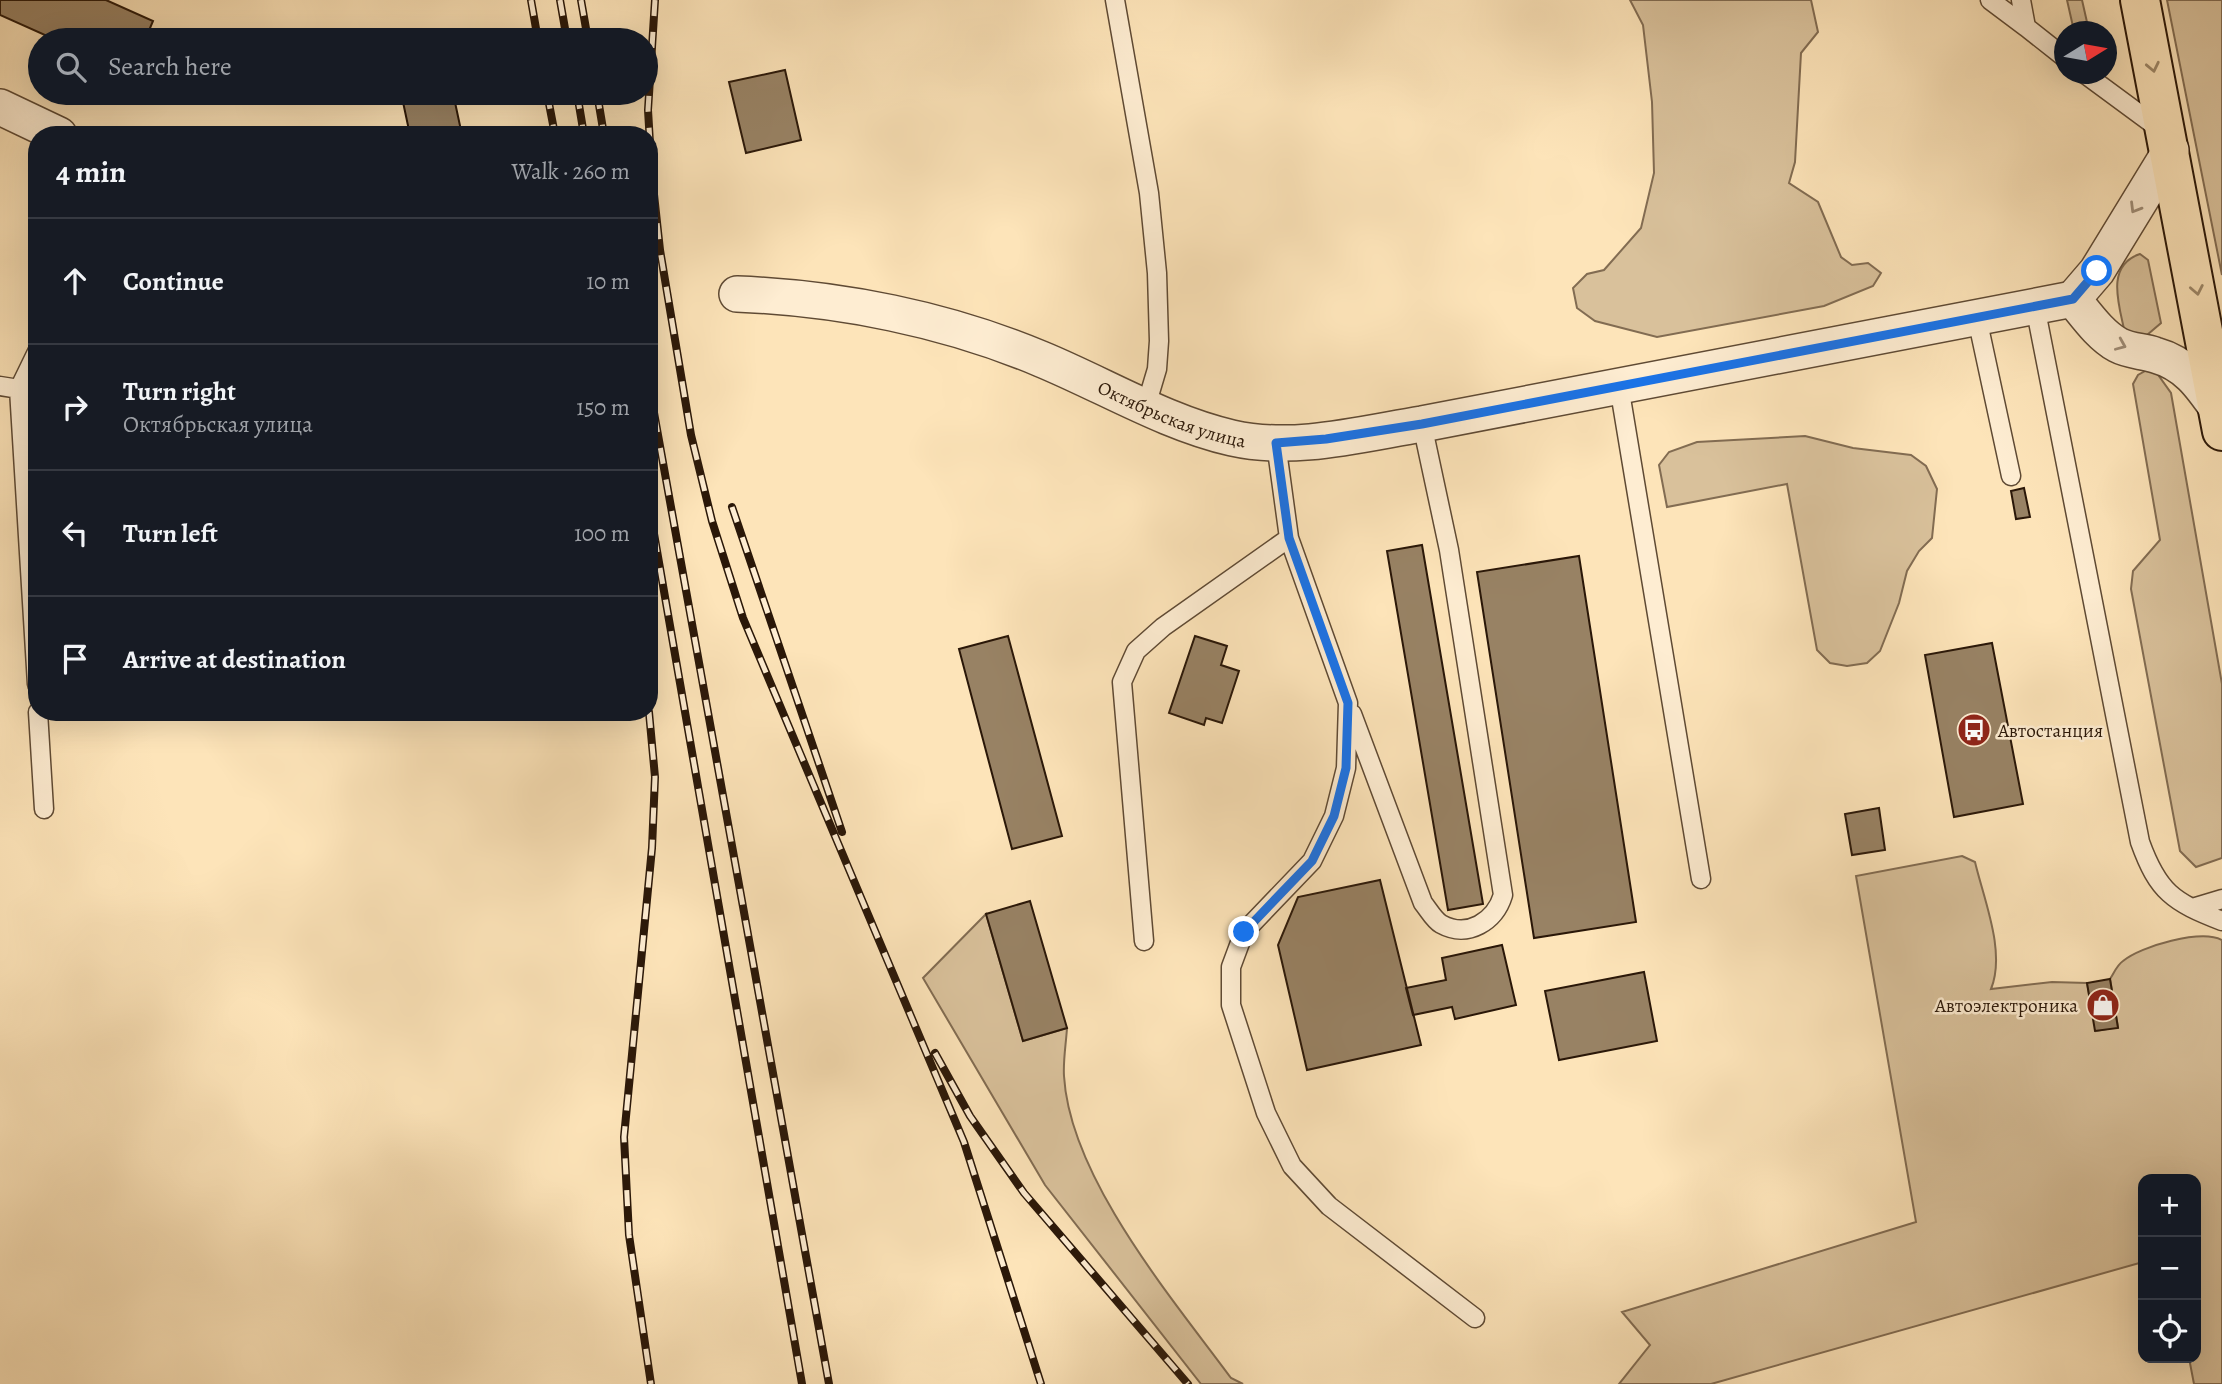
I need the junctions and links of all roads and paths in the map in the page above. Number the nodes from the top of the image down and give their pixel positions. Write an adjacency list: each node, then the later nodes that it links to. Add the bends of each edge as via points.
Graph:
1 (1115, 0): 19 (lane, via 1149,193 1157,273 1157,369)
2 (1990, 0): 5 (lane)
3 (2021, 0): 5 (lane)
4 (2140, 0): 10 (highway, one-way to 10)
5 (2026, 27): 6 (lane)
6 (2054, 49)
7 (2097, 84): 10 (lane)
8 (0, 107): 9 (street)
9 (40, 126)
10 (2169, 142): 12 (street, one-way to 12, via 2097,271); 20 (highway, one-way to 20)
11 (737, 294): 19 (street, Октябрьская улица, via 807,297 953,328 1038,358)
12 (2073, 299): 13 (street, Октябрьская улица); 20 (street, one-way to 20, via 2105,337 2122,348 2156,355 2194,375)
13 (2035, 306): 14 (street, Октябрьская улица); 31 (lane, via 2140,842 2151,874 2169,895)
14 (1977, 318): 17 (street, Октябрьская улица); 23 (lane)
15 (28, 370): 18 (lane)
16 (0, 386): 18 (lane)
17 (1619, 386): 21 (street, Октябрьская улица); 29 (lane)
18 (19, 389): 24 (lane)
19 (1146, 406): 22 (street, Октябрьская улица, via 1233,438)
20 (2220, 421)
21 (1422, 424): 22 (street, Октябрьская улица); 26 (lane, via 1449,550 1503,895 1490,920 1473,928 1453,929 1439,923 1423,903)
22 (1276, 443): 25 (lane)
23 (2011, 476)
24 (28, 536)
25 (1289, 538): 26 (lane); 33 (lane, via 1163,627 1136,651 1122,682)
26 (1348, 703): 34 (lane, via 1346,768 1334,816 1312,861 1244,932 1231,967 1231,1005 1266,1113 1292,1166 1329,1206)
27 (39, 721): 28 (lane)
28 (44, 809)
29 (1701, 879)
30 (2222, 899): 31 (lane)
31 (2192, 908): 32 (lane)
32 (2222, 921)
33 (1144, 942)
34 (1475, 1318)

